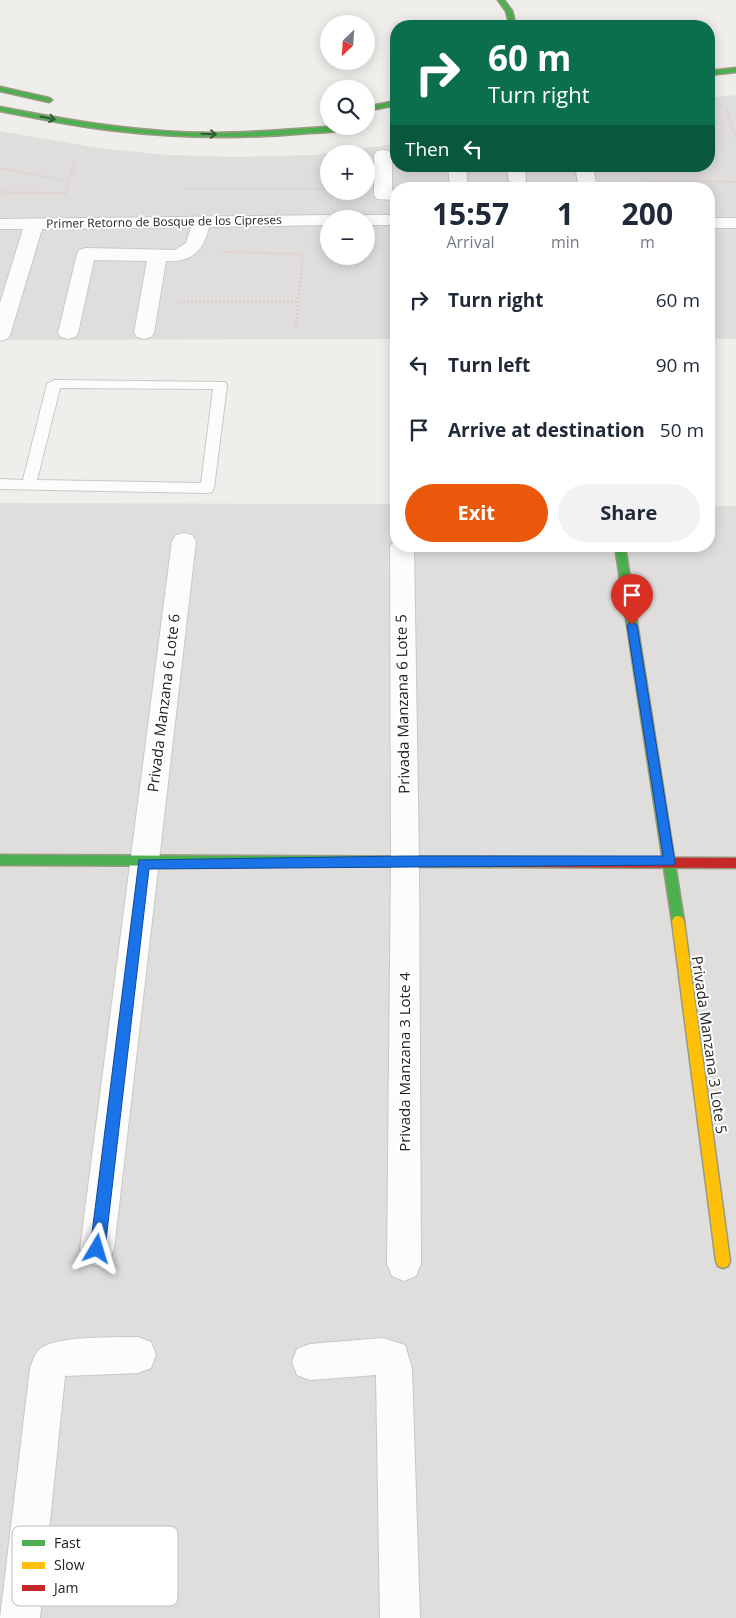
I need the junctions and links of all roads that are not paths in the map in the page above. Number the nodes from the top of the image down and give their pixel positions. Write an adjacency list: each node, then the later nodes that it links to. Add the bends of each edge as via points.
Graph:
1 (501, 0): 2 (main road)
2 (511, 20)
3 (736, 70): 4 (main road)
4 (715, 72)
5 (0, 89): 6 (main road)
6 (60, 102)
7 (390, 104): 8 (main road)
8 (375, 107)
9 (0, 109): 10 (main road, one-way to 10, via 91,126 158,133 284,134)
10 (320, 130)
11 (384, 155): 12 (street, via 382,195)
12 (390, 195)
13 (320, 220): 16 (street, Primer Retorno de Bosque de los Cipreses)
14 (375, 220): 15 (street)
15 (390, 220)
16 (201, 222): 19 (street, Primer Retorno de Bosque de los Cipreses); 21 (street, via 189,252)
17 (715, 223): 20 (street)
18 (0, 224): 19 (street, Primer Retorno de Bosque de los Cipreses)
19 (34, 224): 23 (street)
20 (736, 224)
21 (157, 257): 24 (street); 25 (street, via 86,254)
22 (0, 273): 23 (street)
23 (19, 273): 26 (street)
24 (144, 333)
25 (68, 334)
26 (0, 335)
27 (0, 484): 28 (lane)
28 (29, 485): 28 (lane, via 207,488 220,385 54,384)
29 (184, 541): 36 (street, Privada Manzana 6 Lote 6)
30 (402, 552): 33 (street, Privada Manzana 6 Lote 5)
31 (621, 552): 34 (main road, Privada Manzana 3 Lote 5)
32 (0, 860): 36 (main road)
33 (405, 861): 34 (main road); 36 (main road); 39 (street, Privada Manzana 3 Lote 4)
34 (670, 862): 35 (main road); 38 (main road, Privada Manzana 3 Lote 5)
35 (736, 863)
36 (143, 864): 37 (street, Privada Manzana 6 Lote 6)
37 (97, 1249)
38 (723, 1261)
39 (404, 1264)
40 (138, 1355): 42 (street, via 62,1358 53,1361 48,1368)
41 (310, 1362): 43 (street, via 392,1358)
42 (30, 1526)
43 (400, 1618)

